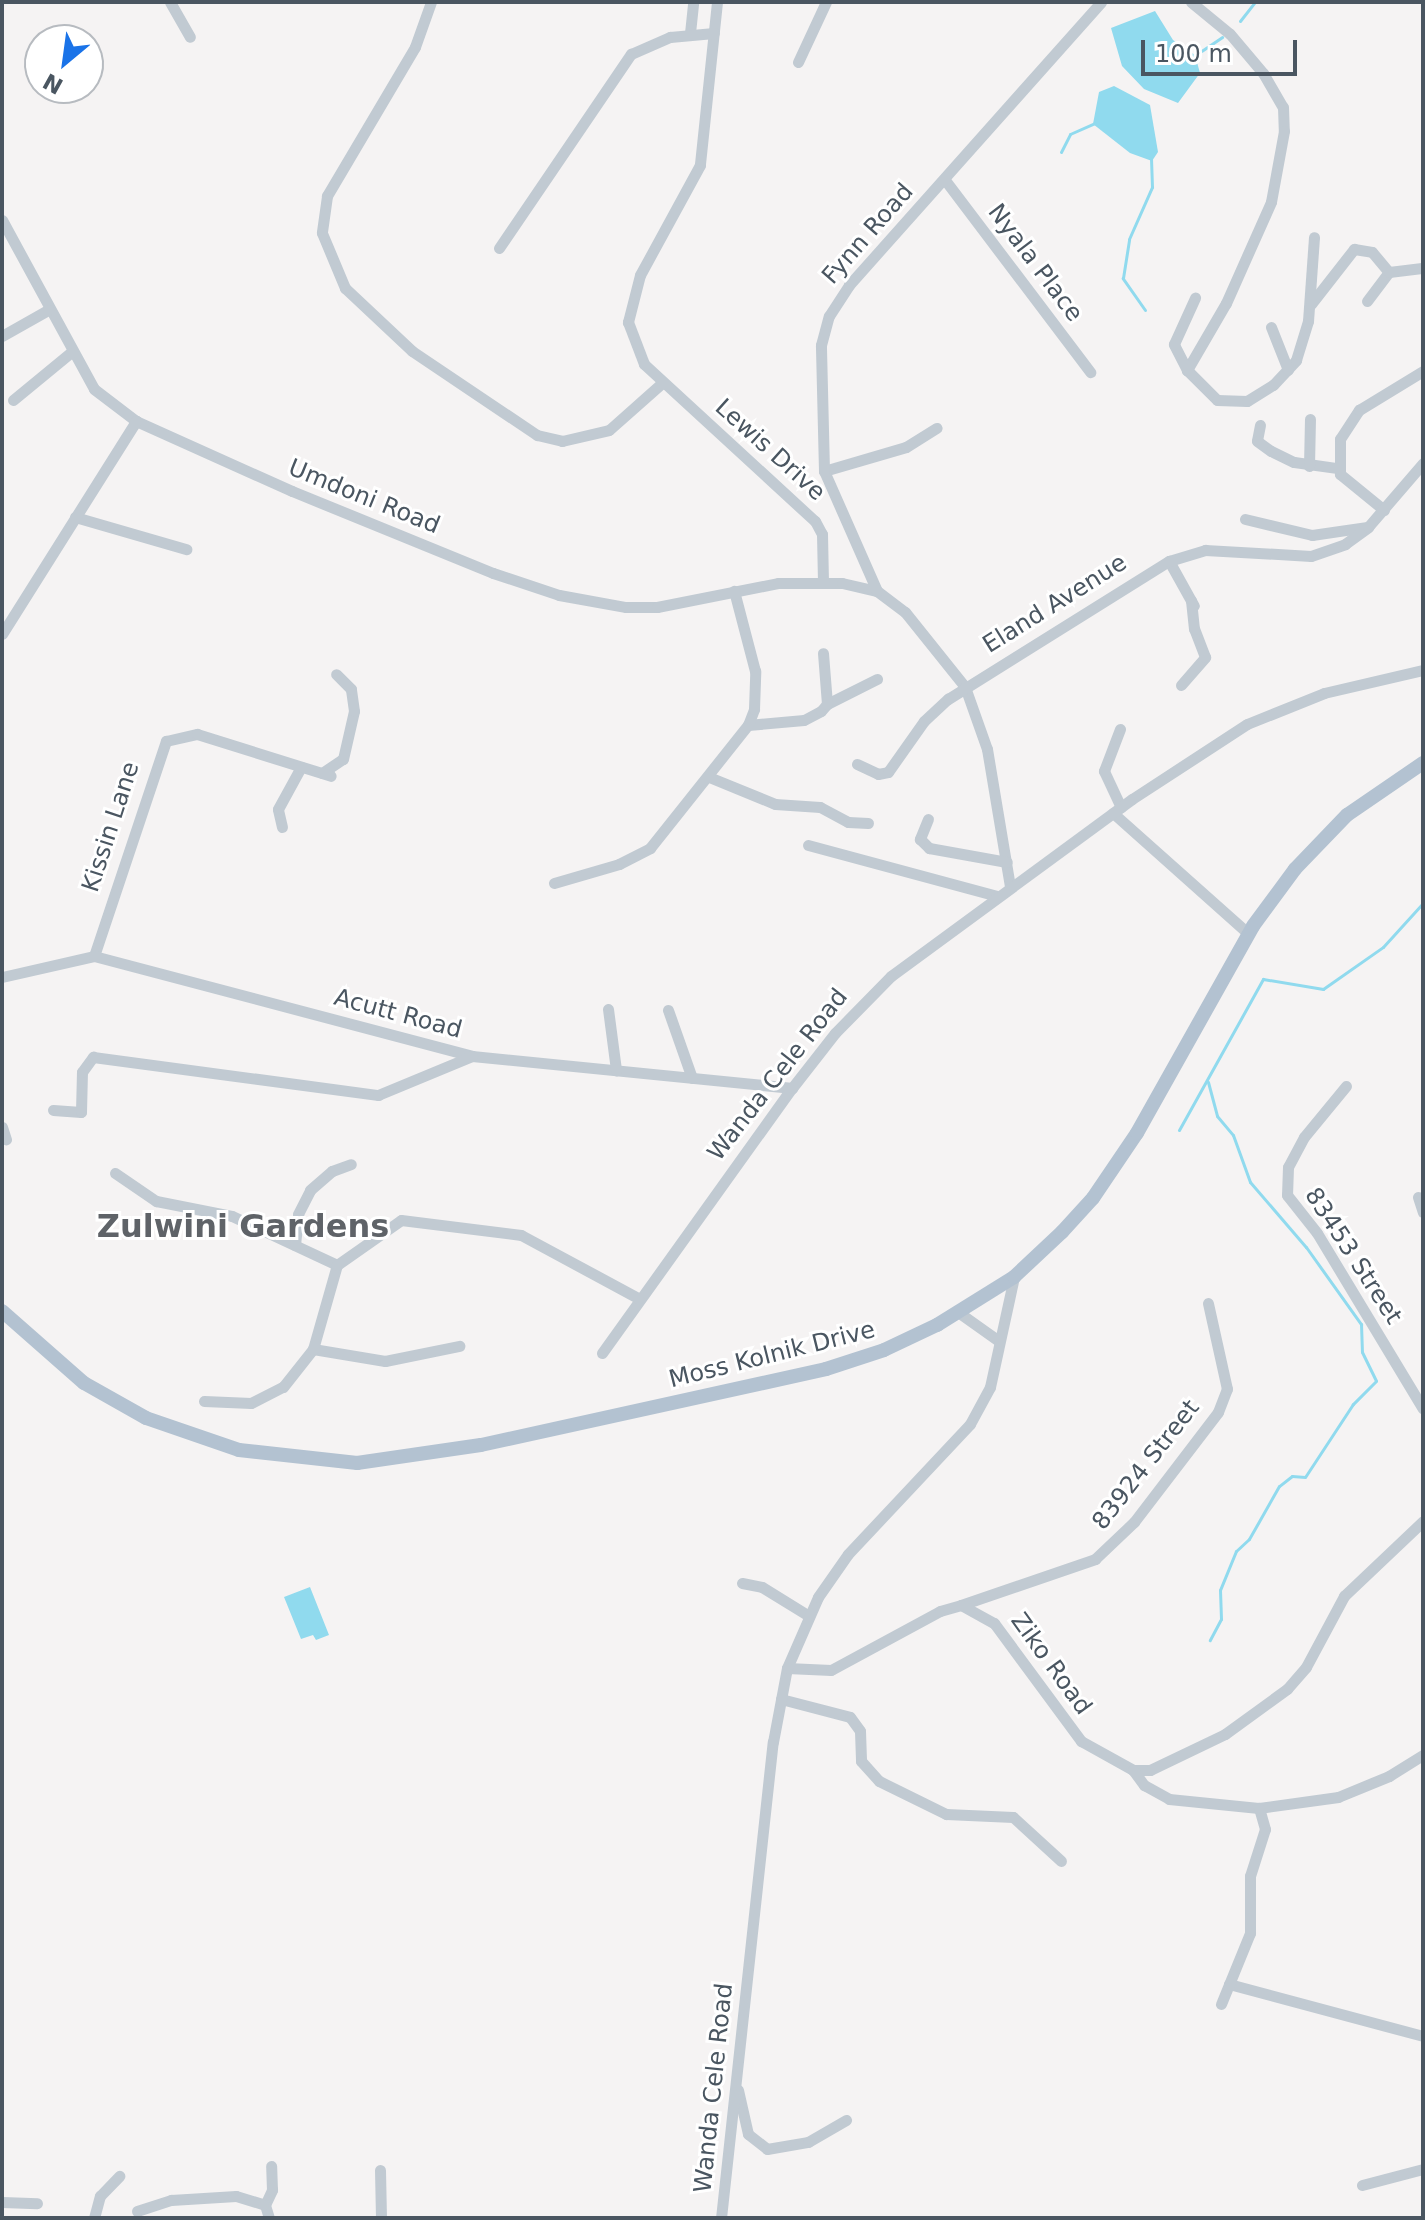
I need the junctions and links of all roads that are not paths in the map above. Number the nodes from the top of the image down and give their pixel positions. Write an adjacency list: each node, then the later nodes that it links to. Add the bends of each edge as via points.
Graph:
1 (170, 2): 10 (street)
2 (431, 2): 29 (street, via 415,47 327,196 322,233 345,288 412,351 537,435 562,441 609,430)
3 (693, 2): 8 (street)
4 (717, 2): 9 (street, Lewis Drive)
5 (826, 2): 11 (street)
6 (1101, 2): 12 (street, Fynn Road)
7 (1191, 2): 25 (street, via 1230,34 1277,93 1284,131 1271,202 1226,303)
8 (690, 33): 9 (street); 15 (street, via 648,43 631,54)
9 (714, 33): 29 (street, Lewis Drive, via 700,165 640,275 630,305 634,346)
10 (190, 37)
11 (798, 62)
12 (945, 180): 28 (street, Nyala Place); 38 (street, Fynn Road, via 849,285 829,316 821,358)
13 (2, 220): 21 (street, Umdoni Road)
14 (1314, 237): 20 (street)
15 (499, 248)
16 (1422, 268): 17 (street)
17 (1389, 272): 19 (street); 20 (street, via 1372,252 1354,249)
18 (1195, 298): 25 (street, via 1174,344)
19 (1367, 301)
20 (1310, 304): 26 (street, via 1300,349)
21 (48, 310): 23 (street); 24 (street, Umdoni Road)
22 (1271, 327): 26 (street)
23 (2, 336)
24 (70, 353): 30 (street); 32 (street, Umdoni Road, via 94,389)
25 (1187, 370): 26 (street, via 1217,400 1229,404 1247,401)
26 (1288, 370)
27 (1423, 371): 37 (street, via 1352,417 1340,439)
28 (1090, 372)
29 (662, 383): 45 (street, Lewis Drive, via 815,521 822,534)
30 (13, 400)
31 (1310, 419): 36 (street)
32 (136, 421): 40 (street); 46 (street, Umdoni Road, via 292,491 559,595 657,607)
33 (1260, 425): 36 (street, via 1257,441)
34 (936, 428): 38 (street, via 906,447)
35 (1423, 463): 39 (street, Eland Avenue)
36 (1309, 466): 37 (street)
37 (1336, 468): 39 (street)
38 (824, 471): 47 (street, Fynn Road)
39 (1384, 510): 42 (street, Eland Avenue)
40 (75, 517): 43 (street); 50 (street)
41 (1245, 519): 42 (street, via 1292,534)
42 (1368, 527): 44 (street, Eland Avenue, via 1345,544 1311,556 1205,550)
43 (186, 549)
44 (1169, 561): 48 (street); 56 (street, Eland Avenue)
45 (823, 582): 46 (street, Umdoni Road); 47 (street)
46 (734, 591): 58 (street, via 755,671)
47 (877, 591): 56 (street, via 905,612)
48 (1191, 600): 49 (street); 55 (street, via 1194,629 1205,657)
49 (1199, 614)
50 (2, 634)
51 (823, 653): 57 (street)
52 (1423, 670): 64 (street, Wanda Cele Road, via 1282,708 1210,746)
53 (336, 674): 62 (street, Kissin Lane, via 351,689 354,711 343,759 326,775)
54 (877, 679): 57 (street)
55 (1181, 685)
56 (965, 687): 61 (street, Eland Avenue, via 924,721 888,772 878,774); 69 (street, via 987,749)
57 (827, 704): 58 (street, via 804,720)
58 (748, 725): 63 (street)
59 (1120, 729): 64 (street, via 1104,771)
60 (1423, 763): 73 (main road, Moss Kolnik Drive, via 1347,815 1317,844)
61 (857, 764)
62 (301, 767): 67 (street, via 278,809); 74 (street, Kissin Lane, via 197,734 166,741)
63 (709, 777): 66 (street, via 775,804 820,807 848,822); 70 (street, via 638,856)
64 (1117, 810): 71 (street, Wanda Cele Road); 73 (street)
65 (928, 819): 69 (street, via 920,839 929,848)
66 (868, 823)
67 (282, 827)
68 (808, 845): 72 (street)
69 (1007, 862): 71 (street)
70 (554, 883)
71 (1010, 886): 72 (street, Wanda Cele Road)
72 (997, 896): 82 (street, Wanda Cele Road, via 872,994)
73 (1249, 934): 90 (main road, Moss Kolnik Drive, via 1117,1163 1082,1210)
74 (94, 956): 75 (street, Acutt Road); 78 (street, Acutt Road)
75 (2, 977)
76 (608, 1009): 79 (street)
77 (668, 1010): 80 (street)
78 (472, 1056): 79 (street, Acutt Road); 83 (street, via 378,1095 93,1057 82,1072 81,1112)
79 (616, 1070): 80 (street, Acutt Road)
80 (692, 1078): 82 (street, Acutt Road)
81 (1346, 1086): 100 (street, 83453 Street, via 1304,1137 1288,1167 1287,1195 1317,1233)
82 (792, 1088): 91 (street, Wanda Cele Road)
83 (53, 1110)
84 (351, 1164): 88 (street, via 332,1171 310,1190 298,1214)
85 (115, 1173): 88 (street, via 156,1201 220,1212)
86 (1418, 1197): 87 (street)
87 (1423, 1212)
88 (295, 1245): 89 (street)
89 (337, 1265): 91 (street, via 401,1220 480,1228 540,1242); 97 (street)
90 (1014, 1277): 94 (main road, Moss Kolnik Drive); 95 (street, Wanda Cele Road)
91 (638, 1298): 98 (street, Wanda Cele Road)
92 (1208, 1303): 103 (street, 83924 Street, via 1227,1389 1218,1412 1134,1522 1095,1559)
93 (2, 1311): 94 (main road, Moss Kolnik Drive, via 84,1383 146,1418 239,1450 357,1463 481,1445 826,1369 884,1350)
94 (958, 1312): 95 (street)
95 (999, 1341): 104 (street, Wanda Cele Road, via 990,1387 970,1424 848,1554)
96 (459, 1346): 97 (street, via 385,1361)
97 (313, 1349): 99 (street, via 294,1377 265,1399 232,1405)
98 (602, 1353)
99 (204, 1401)
100 (1423, 1409)
101 (1423, 1521): 108 (street, via 1344,1596 1306,1667 1287,1689 1225,1734 1162,1765)
102 (742, 1583): 104 (street, via 762,1587)
103 (961, 1605): 105 (street, via 940,1611 831,1670); 108 (street, Ziko Road, via 994,1623 1081,1741)
104 (809, 1616): 105 (street, Wanda Cele Road)
105 (787, 1668): 106 (street, Wanda Cele Road)
106 (781, 1699): 110 (street, via 850,1717 860,1731 861,1761 870,1774 946,1814 997,1814 1021,1821 1038,1845); 114 (street, Wanda Cele Road)
107 (1423, 1755): 109 (street, Ziko Road, via 1338,1797)
108 (1133, 1770): 109 (street, Ziko Road, via 1144,1785 1169,1799)
109 (1259, 1808): 111 (street, via 1265,1829 1250,1876 1253,1917)
110 (1061, 1861)
111 (1229, 1984): 112 (street); 113 (street)
112 (1221, 2004)
113 (1423, 2036)
114 (736, 2084): 115 (street, via 748,2134 767,2149 808,2142); 128 (street, Wanda Cele Road)
115 (846, 2120)
116 (271, 2166): 123 (street, via 272,2190)
117 (1423, 2169): 120 (street)
118 (380, 2170): 127 (street)
119 (119, 2176): 125 (street, via 100,2196)
120 (1362, 2185)
121 (2, 2202): 122 (street)
122 (37, 2203)
123 (265, 2205): 124 (street, via 219,2196 158,2202); 126 (street)
124 (137, 2211)
125 (94, 2218)
126 (269, 2218)
127 (381, 2218)
128 (721, 2218)

